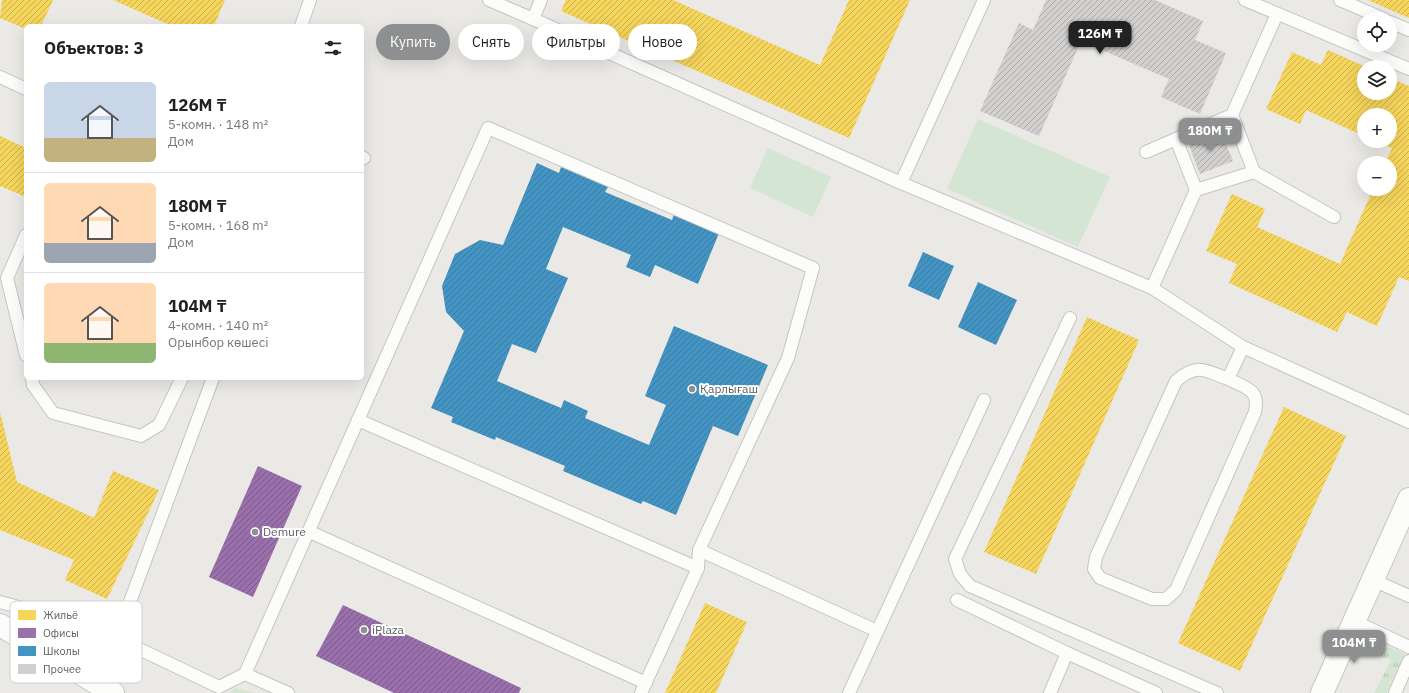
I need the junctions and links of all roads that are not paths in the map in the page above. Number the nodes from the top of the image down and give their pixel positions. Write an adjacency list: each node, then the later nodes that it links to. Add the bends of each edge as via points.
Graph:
1 (310, 0): 10 (lane)
2 (489, 0): 9 (lane)
3 (541, 0): 9 (lane)
4 (984, 0): 20 (lane)
5 (1245, 0): 8 (lane)
6 (1340, 0): 7 (lane)
7 (1368, 12)
8 (1277, 14): 13 (lane); 16 (lane)
9 (532, 19): 20 (lane)
10 (302, 24)
11 (1397, 25): 12 (lane)
12 (1409, 30)
13 (1409, 69)
14 (0, 77): 15 (lane)
15 (24, 88)
16 (1232, 115): 17 (lane); 19 (lane)
17 (1176, 139): 18 (lane); 21 (lane)
18 (1146, 152)
19 (1254, 172): 21 (lane); 22 (lane)
20 (901, 183): 24 (lane)
21 (1196, 190): 24 (lane)
22 (1334, 218)
23 (24, 240): 26 (lane, via 7,278)
24 (1152, 288): 27 (lane)
25 (1070, 318): 62 (lane, via 955,559 960,574 970,586)
26 (24, 347)
27 (1243, 347): 28 (lane); 34 (lane)
28 (1228, 379): 28 (lane, via 1253,392 1258,401 1176,590 1166,599 1152,600 1100,578 1094,569 1096,557 1176,381 1188,371 1204,370)
29 (32, 380): 30 (lane, via 33,385 53,413 142,436 159,425)
30 (181, 380)
31 (212, 380): 42 (lane)
32 (984, 400): 48 (lane)
33 (358, 420): 36 (lane); 37 (lane, via 488,128 814,268 788,358); 38 (lane)
34 (1409, 422)
35 (1409, 498): 39 (street)
36 (310, 532): 53 (lane); 55 (lane)
37 (699, 550): 38 (lane); 48 (lane)
38 (698, 568): 55 (lane)
39 (1373, 580): 40 (lane); 45 (street)
40 (1409, 596)
41 (957, 600): 51 (lane)
42 (130, 601)
43 (0, 602): 44 (lane)
44 (10, 605)
45 (1354, 621): 49 (lane); 63 (street)
46 (0, 625): 47 (street)
47 (10, 631)
48 (877, 631): 59 (lane)
49 (1409, 647)
50 (142, 651): 56 (lane)
51 (1067, 653): 60 (lane); 61 (lane)
52 (1409, 661): 64 (lane)
53 (245, 674): 56 (lane); 58 (lane)
54 (96, 683): 57 (street)
55 (644, 688)
56 (217, 690)
57 (113, 693)
58 (288, 693)
59 (849, 693)
60 (1050, 693)
61 (1156, 693)
62 (1217, 693)
63 (1322, 693)
64 (1395, 693)

